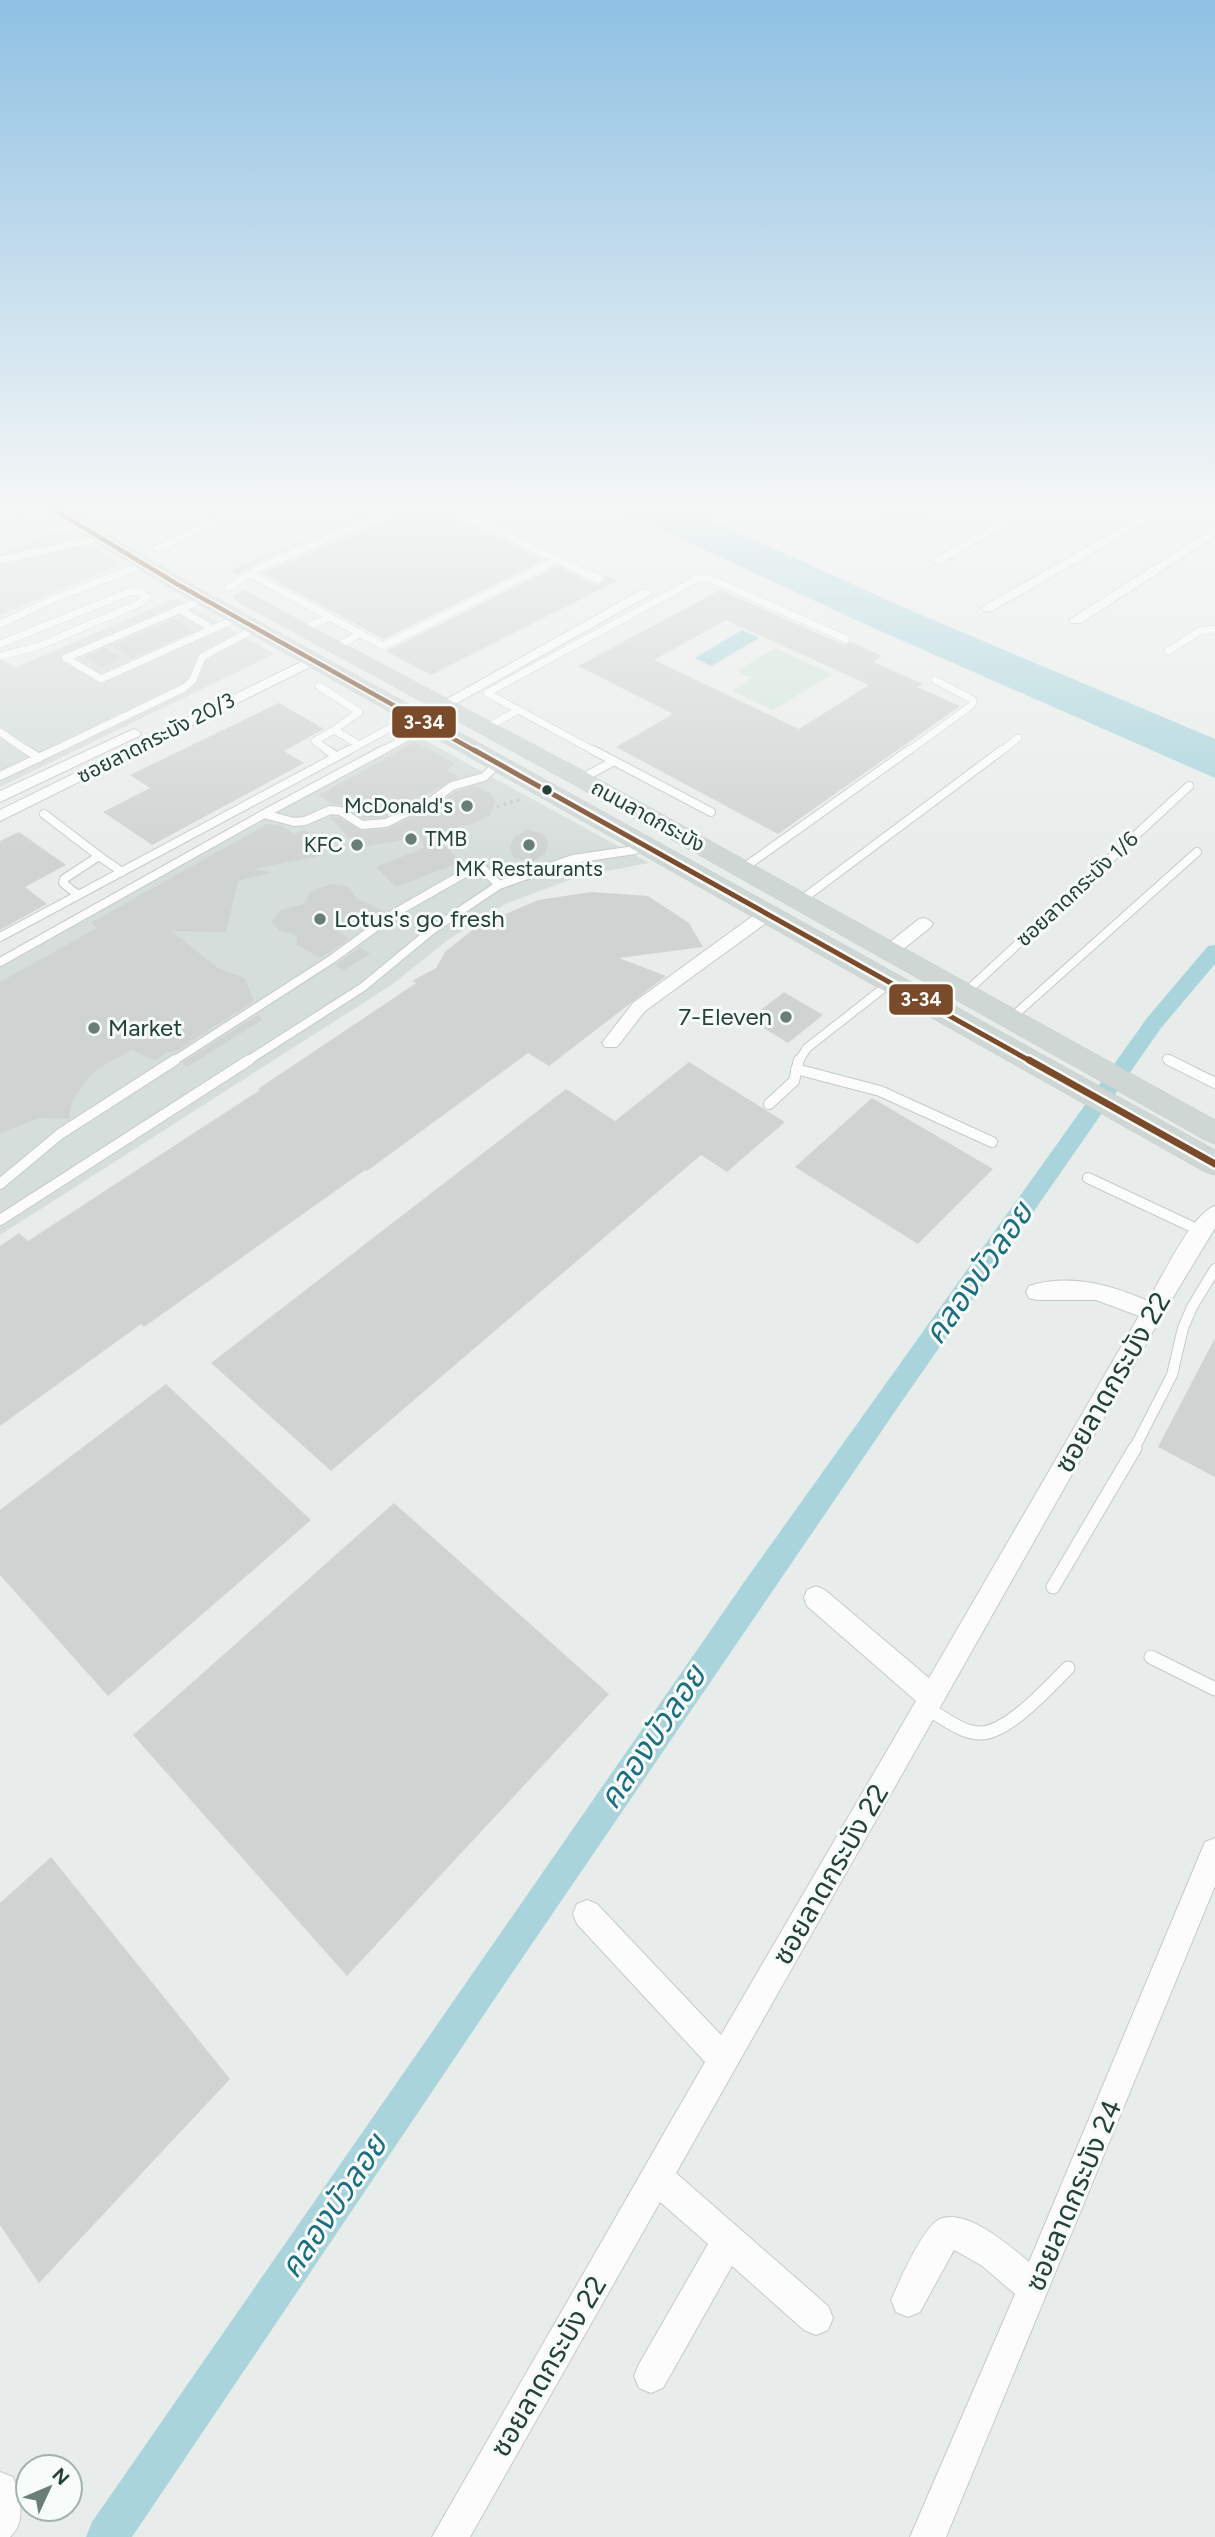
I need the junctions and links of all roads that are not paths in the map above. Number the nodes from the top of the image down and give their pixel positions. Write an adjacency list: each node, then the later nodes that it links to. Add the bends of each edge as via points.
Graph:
1 (59, 620): 18 (lane)
2 (99, 620): 22 (lane, via 39,646)
3 (153, 620): 14 (lane, via 66,658 101,679)
4 (198, 620): 14 (lane)
5 (245, 620): 13 (main road, ถนนลาดกระบัง)
6 (264, 620): 19 (main road, ถนนลาดกระบัง)
7 (327, 620): 19 (lane)
8 (336, 620): 16 (lane)
9 (435, 620): 16 (lane, via 383,646)
10 (594, 620): 25 (street)
11 (621, 620): 26 (lane, via 487,693)
12 (804, 620): 17 (lane)
13 (247, 623): 14 (lane); 19 (main road, ถนนลาดกระบัง); 36 (lane, via 202,657 193,680 184,688)
14 (213, 629)
15 (1215, 629): 21 (lane, via 1200,631)
16 (360, 634): 20 (lane)
17 (846, 639)
18 (0, 644)
19 (305, 647): 20 (main road, ถนนลาดกระบัง); 27 (main road, ถนนลาดกระบัง); 28 (street, ซอยลาดกระบัง 20/3); 30 (street, ซอยลาดกระบัง 20/3)
20 (336, 647): 25 (main road, ถนนลาดกระบัง)
21 (1168, 651)
22 (0, 656)
23 (936, 680): 52 (lane, via 967,695 972,705)
24 (319, 686): 31 (lane, via 359,712)
25 (445, 704): 29 (main road, ถนนลาดกระบัง)
26 (519, 710): 29 (lane); 37 (lane)
27 (423, 719): 34 (lane); 38 (main road, ถนนลาดกระบัง); 46 (lane)
28 (157, 722): 30 (street); 42 (street, ซอยลาดกระบัง 20/3)
29 (487, 727): 40 (main road, ถนนลาดกระบัง)
30 (170, 730): 43 (street, ซอยลาดกระบัง 20/3)
31 (334, 730): 34 (lane); 35 (lane, via 315,741)
32 (0, 732): 36 (lane)
33 (1018, 738): 56 (lane)
34 (358, 744): 35 (lane)
35 (336, 755): 53 (lane)
36 (39, 758): 39 (lane)
37 (614, 761): 40 (lane); 44 (lane)
38 (499, 762): 46 (lane, via 484,777 452,786 386,822 362,825 330,810 294,822); 49 (main road, ถนนลาดกระบัง)
39 (0, 776)
40 (582, 779): 48 (main road, ถนนลาดกระบัง)
41 (1189, 786): 63 (lane, ซอยลาดกระบัง 1/6)
42 (7, 794): 43 (street)
43 (31, 801): 47 (street, ซอยลาดกระบัง 20/3)
44 (711, 812)
45 (44, 814): 51 (lane)
46 (264, 814): 61 (lane)
47 (0, 816)
48 (666, 827): 49 (main road); 52 (main road, ถนนลาดกระบัง)
49 (642, 845): 54 (lane, via 635,850 573,859); 57 (main road, ถนนลาดกระบัง)
50 (1197, 852): 64 (lane)
51 (99, 856): 53 (lane); 55 (lane, via 64,879)
52 (742, 869): 56 (main road, ถนนลาดกระบัง)
53 (122, 872): 55 (lane)
54 (499, 885): 74 (lane, via 479,865 395,913 60,1134); 75 (lane, via 432,930 363,987)
55 (78, 895): 59 (lane)
56 (800, 901): 60 (main road, ถนนลาดกระบัง)
57 (767, 914): 62 (main road, ถนนลาดกระบัง); 65 (street, via 639,1007)
58 (925, 923): 60 (street)
59 (0, 937)
60 (891, 950): 63 (main road, ถนนลาดกระบัง)
61 (0, 962)
62 (890, 983): 66 (main road, ถนนลาดกระบัง); 68 (lane, via 807,1048)
63 (966, 992): 64 (main road, ถนนลาดกระบัง)
64 (1012, 1018): 66 (main road, ถนนลาดกระบัง)
65 (611, 1043)
66 (1034, 1046): 72 (main road, ถนนลาดกระบัง)
67 (1167, 1059): 69 (lane)
68 (796, 1069): 70 (lane, via 794,1080); 71 (lane, via 880,1091)
69 (1215, 1083)
70 (769, 1104)
71 (992, 1142)
72 (1207, 1144)
73 (1088, 1178): 76 (lane)
74 (0, 1184)
75 (0, 1220)
76 (1208, 1222): 79 (street, ซอยลาดกระบัง 22)
77 (1215, 1269): 80 (lane, via 1192,1307 1172,1375 1147,1427)
78 (1037, 1292): 79 (street, via 1100,1291)
79 (1152, 1313): 85 (street, ซอยลาดกระบัง 22)
80 (1053, 1587)
81 (816, 1598): 85 (street)
82 (1151, 1657): 84 (lane)
83 (1068, 1668): 85 (lane, via 1000,1729 982,1733 962,1728)
84 (1215, 1689)
85 (928, 1702): 88 (street, ซอยลาดกระบัง 22)
86 (1215, 1852): 91 (street, ซอยลาดกระบัง 24)
87 (587, 1914): 88 (street)
88 (723, 2059): 89 (street, ซอยลาดกระบัง 22)
89 (656, 2177): 90 (street); 97 (street, ซอยลาดกระบัง 22)
90 (728, 2241): 93 (street); 94 (street)
91 (1034, 2289): 92 (street, via 955,2232 947,2233 939,2243); 98 (street, ซอยลาดกระบัง 24)
92 (908, 2300)
93 (816, 2318)
94 (651, 2376)
95 (0, 2490): 96 (street, via 4,2506)
96 (0, 2524)
97 (450, 2537)
98 (928, 2537)

